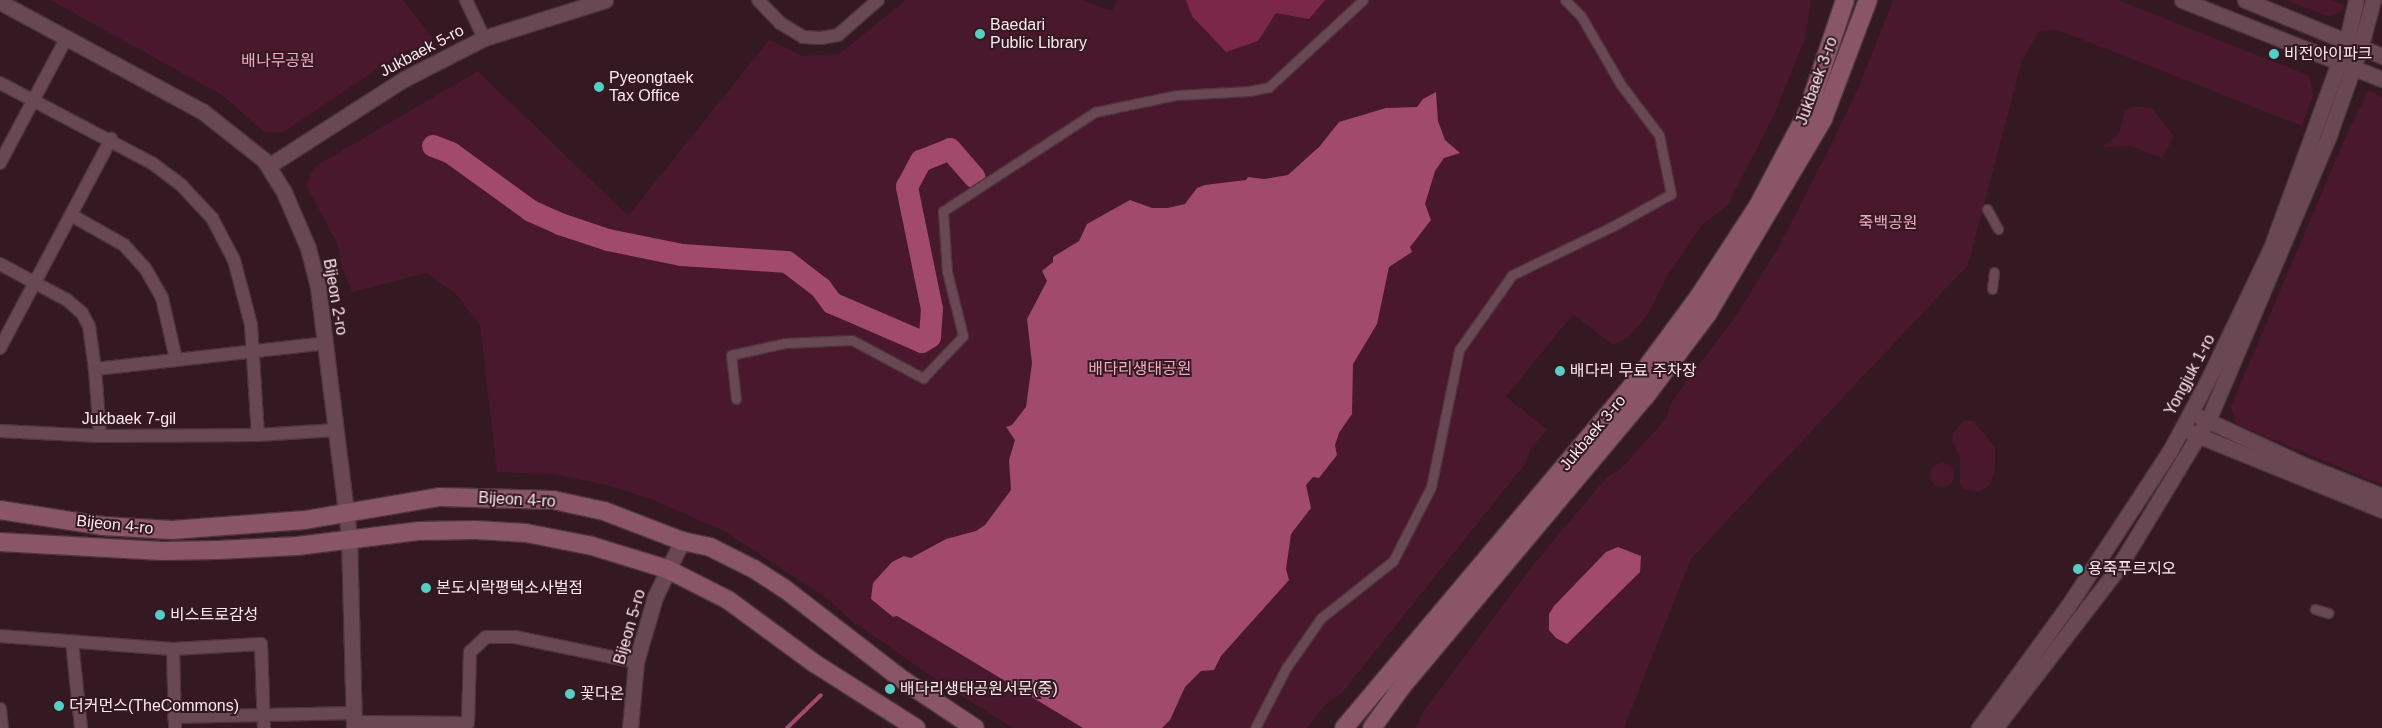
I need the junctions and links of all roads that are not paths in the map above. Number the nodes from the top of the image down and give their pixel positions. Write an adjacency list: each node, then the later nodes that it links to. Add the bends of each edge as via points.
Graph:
1 (466, 0): 15 (street)
2 (605, 0): 15 (street, Jukbaek 5-ro)
3 (758, 0): 4 (street, via 780,23 803,37 821,38 838,34)
4 (878, 0)
5 (1363, 0): 38 (street, via 1268,86 1249,91 1178,95 1095,112 943,211 947,272 963,336 923,378 852,340 785,343 731,355)
6 (1565, 0): 72 (street, via 1581,16 1621,86 1658,135 1671,194 1512,275 1459,350 1431,487 1393,561 1321,618 1286,668)
7 (1845, 0): 73 (main road, Jukbaek 3-ro, via 1808,113 1758,206 1698,298 1635,383)
8 (1868, 0): 62 (main road, Jukbaek 3-ro, via 1823,119 1708,313 1646,396)
9 (2182, 0): 18 (street)
10 (2245, 0): 16 (street)
11 (2356, 0): 16 (street, Yongjuk 1-ro)
12 (2373, 0): 16 (street)
13 (0, 2): 14 (street, Bijeon 2-ro)
14 (67, 37): 22 (street); 25 (street, Bijeon 2-ro, via 202,111)
15 (484, 38): 25 (street, Jukbaek 5-ro, via 404,79)
16 (2354, 42): 17 (street); 18 (street, Yongjuk 1-ro); 19 (street)
17 (2382, 56)
18 (2339, 61): 19 (street); 39 (street, Yongjuk 1-ro, via 2271,248)
19 (2354, 67): 20 (street); 40 (street, via 2258,308)
20 (2382, 79)
21 (0, 83): 22 (street)
22 (35, 101): 23 (street); 24 (street)
23 (111, 139): 27 (street); 35 (street, via 182,186 212,218 234,260)
24 (0, 163)
25 (270, 165): 33 (street, Bijeon 2-ro, via 308,248 318,287)
26 (1987, 209): 28 (street)
27 (71, 215): 31 (street); 36 (street, via 124,246 145,268 162,298)
28 (1998, 230)
29 (0, 264): 31 (street)
30 (1994, 272): 32 (street)
31 (34, 283): 34 (street); 37 (street, via 67,300 82,313 88,326)
32 (1992, 289)
33 (326, 343): 35 (street); 42 (street, Bijeon 2-ro)
34 (0, 348)
35 (253, 349): 36 (street); 44 (street)
36 (176, 359): 37 (street)
37 (95, 369): 46 (street)
38 (736, 399)
39 (2190, 412): 40 (street); 41 (street, Yongjuk 1-ro)
40 (2208, 420): 45 (street); 47 (street, via 2304,465)
41 (2182, 428): 45 (street); 76 (street, Yongjuk 1-ro, via 2068,606)
42 (336, 430): 44 (street, Jukbaek 7-gil); 50 (street, Bijeon 2-ro)
43 (0, 431): 46 (street, Jukbaek 7-gil)
44 (260, 435): 46 (street, Jukbaek 7-gil)
45 (2199, 435): 49 (street); 77 (street, via 2118,568)
46 (100, 436)
47 (2382, 496)
48 (0, 510): 50 (main road, Bijeon 4-ro, via 104,526 172,530 296,521)
49 (2382, 510)
50 (347, 512): 51 (street, Bijeon 2-ro); 52 (main road, Bijeon 4-ro, via 440,497 553,500 639,522)
51 (349, 537): 53 (main road, Bijeon 4-ro, via 297,546 162,551); 54 (main road, Bijeon 4-ro, via 475,530 526,533 636,557); 63 (street, Bijeon 2-ro)
52 (682, 541): 54 (street, Bijeon 5-ro); 71 (main road, Bijeon 4-ro, via 710,547 785,589 900,678)
53 (0, 542)
54 (667, 569): 60 (street, Bijeon 5-ro); 70 (main road, Bijeon 4-ro, via 728,600 814,662)
55 (2315, 609): 56 (street)
56 (2328, 613)
57 (0, 636): 58 (street)
58 (72, 642): 59 (street); 68 (street)
59 (173, 649): 64 (street); 65 (street, via 261,644)
60 (636, 662): 66 (street, via 515,637 486,637 470,652); 69 (street, Bijeon 5-ro)
61 (0, 709): 67 (street)
62 (1385, 710): 74 (main road, Jukbaek 3-ro); 75 (main road)
63 (354, 721): 65 (street); 66 (street)
64 (175, 722): 65 (street)
65 (263, 722)
66 (468, 725)
67 (2, 728)
68 (81, 728)
69 (630, 728)
70 (916, 728)
71 (975, 728)
72 (1255, 728)
73 (1344, 728)
74 (1372, 728)
75 (1383, 728)
76 (1979, 728)
77 (1996, 728)

